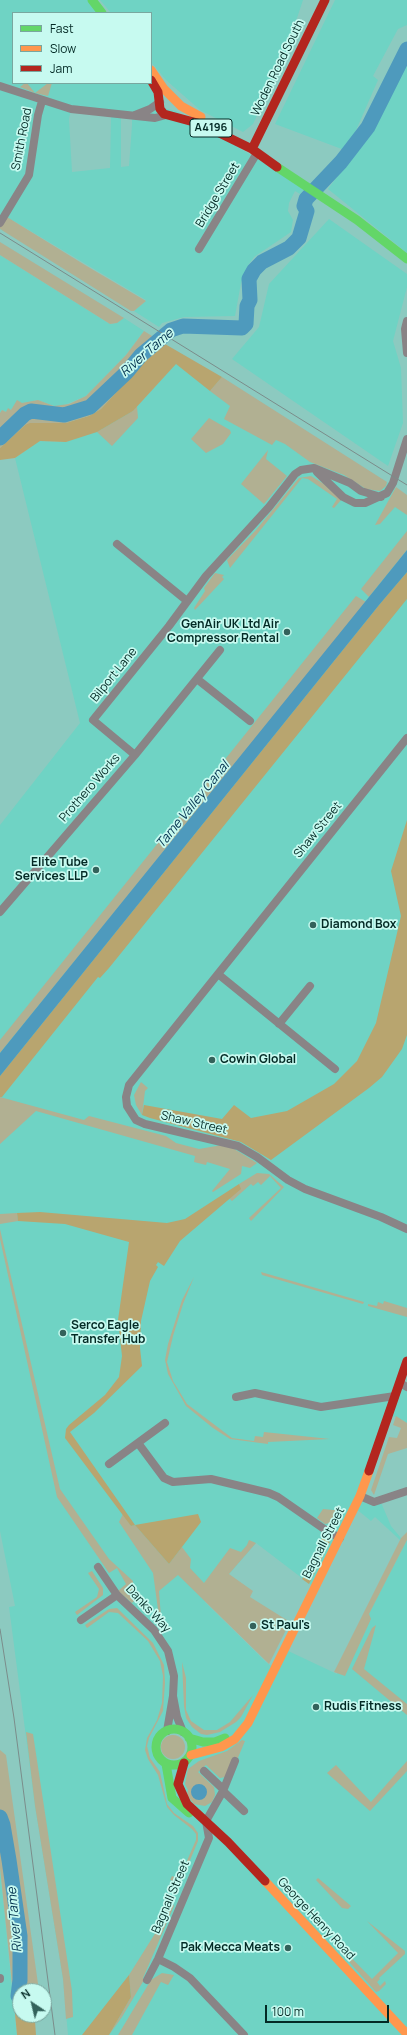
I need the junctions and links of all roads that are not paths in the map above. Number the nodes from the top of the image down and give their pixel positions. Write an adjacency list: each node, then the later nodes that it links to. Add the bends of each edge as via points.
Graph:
1 (85, 0): 4 (street)
2 (92, 0): 5 (street)
3 (325, 0): 14 (street, Woden Road South)
4 (94, 12)
5 (101, 12)
6 (152, 71): 9 (street, A4196)
7 (152, 82): 11 (street)
8 (0, 86): 10 (street)
9 (175, 100): 11 (street, via 165,97); 12 (street, A4196, via 176,111); 14 (street, A4196, via 185,110 205,118)
10 (42, 101): 13 (street, via 71,110); 15 (street, Smith Road, via 29,175)
11 (160, 102): 12 (street, via 160,109); 13 (street)
12 (166, 115): 13 (street, via 155,118); 14 (street, A4196, via 201,124)
13 (132, 116)
14 (254, 148): 16 (street, Bridge Street); 17 (street, A4196, via 330,200)
15 (0, 223)
16 (199, 249)
17 (407, 259)
18 (407, 321): 19 (street)
19 (407, 353)
20 (407, 439): 22 (street, via 393,483)
21 (314, 468): 22 (street, via 350,483 361,491); 22 (street, via 343,497 355,503 365,503); 24 (street, Bilport Lane, via 307,467 295,474)
22 (380, 497)
23 (117, 544): 24 (street)
24 (187, 601): 29 (street, Bilport Lane, via 93,720)
25 (220, 650): 26 (street, Prothero Works)
26 (197, 679): 27 (street); 29 (street, Prothero Works)
27 (250, 721)
28 (407, 738): 31 (street, Shaw Street)
29 (135, 755): 30 (street, Prothero Works)
30 (0, 912)
31 (218, 974): 33 (street); 35 (street, Shaw Street, via 129,1084 126,1097 130,1113 136,1120 145,1124 238,1146 305,1189 382,1217)
32 (310, 986): 33 (street)
33 (279, 1024): 34 (street)
34 (335, 1069)
35 (407, 1230)
36 (407, 1361): 37 (street, Bagnall Street)
37 (403, 1385): 38 (street, Bagnall Street)
38 (395, 1396): 39 (street, via 321,1407 255,1393); 44 (street, Bagnall Street)
39 (236, 1397)
40 (165, 1423): 41 (street)
41 (138, 1443): 42 (street); 45 (street, via 164,1478 173,1482 218,1480 269,1493)
42 (109, 1464)
43 (407, 1491): 44 (street, via 374,1502)
44 (360, 1496): 45 (street, Bagnall Street)
45 (340, 1538): 50 (street, Bagnall Street, via 248,1723)
46 (98, 1567): 47 (street, Danks Way)
47 (117, 1595): 48 (street); 49 (street, Danks Way, via 154,1630 168,1651 174,1676)
48 (81, 1620)
49 (173, 1696): 51 (street, Danks Way); 52 (street, Danks Way, via 177,1717)
50 (243, 1728): 52 (street, via 215,1742 203,1742); 53 (street, Bagnall Street, via 234,1739 221,1748)
51 (167, 1731): 52 (street, via 176,1729); 56 (street, via 159,1737 156,1748 158,1756)
52 (186, 1735): 53 (street, via 192,1746)
53 (191, 1755): 55 (street)
54 (235, 1762): 58 (street)
55 (184, 1763): 56 (street, via 176,1766); 60 (street, via 178,1784 181,1794 187,1804)
56 (166, 1764): 60 (street, via 172,1798 184,1810)
57 (204, 1771): 58 (street)
58 (223, 1790): 59 (street); 60 (street)
59 (244, 1811)
60 (206, 1821): 61 (street, Bagnall Street, via 209,1838); 63 (street, George Henry Road)
61 (158, 1959): 62 (street, Bagnall Street); 64 (street, via 174,1966 190,1978)
62 (147, 1980)
63 (407, 2034)
64 (244, 2035)

